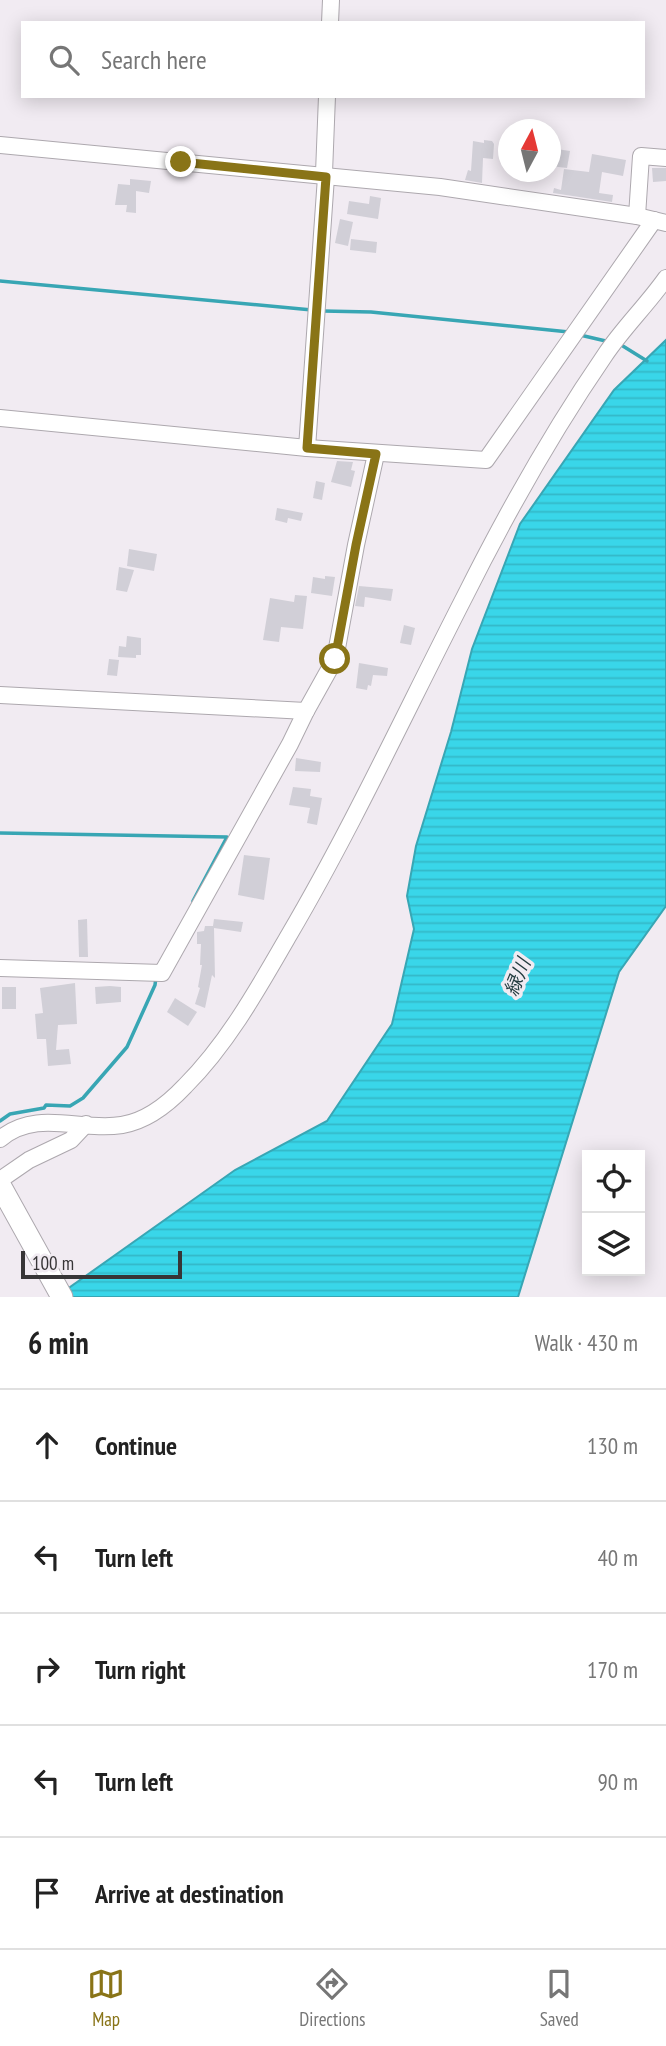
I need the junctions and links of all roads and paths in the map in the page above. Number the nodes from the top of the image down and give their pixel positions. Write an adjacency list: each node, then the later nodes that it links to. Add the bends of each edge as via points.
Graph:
1 (331, 0): 2 (street)
2 (330, 21)
3 (327, 98): 6 (street)
4 (0, 145): 6 (street)
5 (666, 158): 7 (street, via 640,156)
6 (326, 177): 7 (street, via 440,187); 11 (street)
7 (637, 216): 8 (street)
8 (660, 221): 12 (street, via 486,460)
9 (666, 278): 16 (street, via 608,351 531,472 332,862 232,1029 186,1086 156,1111 121,1125)
10 (0, 418): 11 (street)
11 (307, 448): 12 (street)
12 (376, 454): 14 (street, via 335,659)
13 (0, 695): 14 (street)
14 (306, 711): 15 (street, via 162,973)
15 (0, 968)
16 (86, 1124): 17 (street, via 30,1123); 18 (street, via 71,1140 29,1160)
17 (0, 1139)
18 (2, 1186): 19 (highway)
19 (62, 1297)

